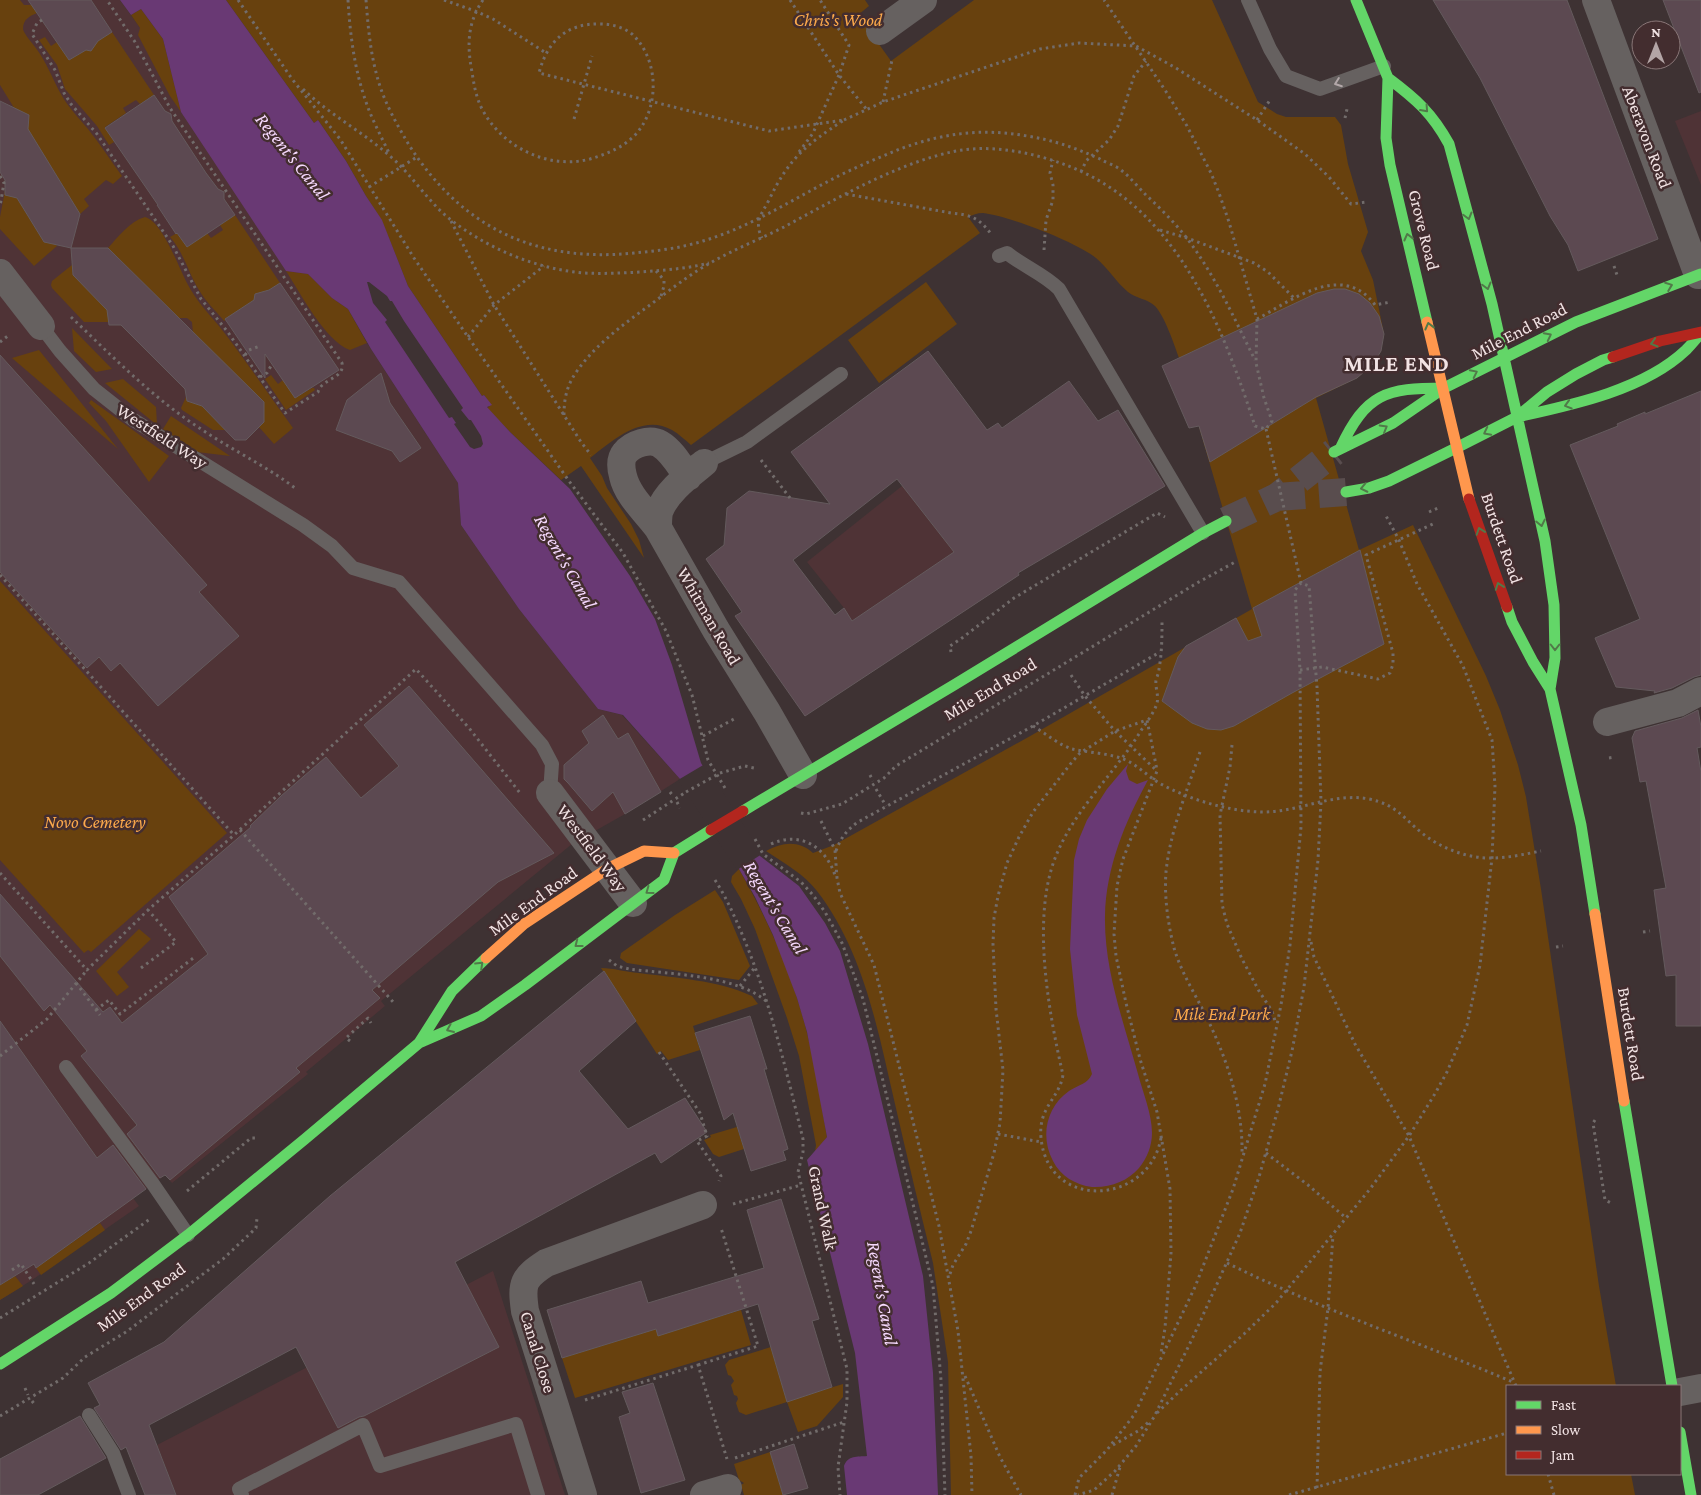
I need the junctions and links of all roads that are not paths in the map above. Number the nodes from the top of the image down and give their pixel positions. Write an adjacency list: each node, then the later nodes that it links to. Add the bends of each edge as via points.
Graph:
1 (923, 0): 5 (street)
2 (1248, 0): 6 (lane, one-way to 2, via 1320,89 1286,76)
3 (1356, 0): 6 (main road, Grove Road)
4 (1596, 0): 9 (street, Aberavon Road)
5 (880, 31)
6 (1386, 72): 12 (main road, one-way to 12, via 1438,123 1449,144); 14 (main road, Grove Road, one-way to 6, via 1390,165 1386,138)
7 (1003, 254): 21 (lane, via 1060,289)
8 (0, 273): 10 (street, Westfield Way)
9 (1700, 274): 12 (main road, Mile End Road, one-way to 9, via 1576,322)
10 (40, 326): 26 (lane, Westfield Way, via 94,389 132,419 303,525 332,546 353,568 399,582 542,745 552,764)
11 (1701, 333): 15 (main road, one-way to 15, via 1660,341 1603,360 1547,392); 15 (main road, one-way to 15, via 1693,345 1642,379 1555,409)
12 (1505, 358): 14 (main road, Mile End Road, one-way to 12); 15 (main road, Burdett Road)
13 (841, 374): 17 (lane, via 747,442)
14 (1444, 388): 14 (main road, Mile End Road, one-way to 14, via 1393,391 1378,399 1361,412 1337,450 1386,426); 16 (main road, Burdett Road)
15 (1517, 417): 16 (main road, one-way to 16); 22 (main road, Burdett Road, one-way to 22, via 1545,541 1554,605 1555,658)
16 (1456, 448): 18 (main road, one-way to 18, via 1389,481); 22 (main road, Burdett Road, one-way to 16, via 1512,622 1475,517)
17 (696, 470): 20 (street, via 663,504); 20 (street, Whitman Road, via 658,443 646,442 625,453 623,477)
18 (1346, 492)
19 (1226, 521): 21 (main road, Mile End Road)
20 (658, 528): 25 (street, Whitman Road)
21 (1203, 533): 25 (main road, Mile End Road)
22 (1550, 689): 35 (main road, Burdett Road, via 1582,825 1621,1084)
23 (1701, 692): 24 (street, via 1678,703)
24 (1607, 722)
25 (802, 774): 27 (main road, Mile End Road, bridge)
26 (550, 794): 28 (street, Westfield Way)
27 (674, 854): 28 (main road, Mile End Road, via 644,851); 29 (main road, Mile End Road, one-way to 29, via 664,880)
28 (607, 869): 29 (street, Westfield Way); 30 (main road, Mile End Road, one-way to 28, via 452,991 507,938)
29 (633, 903): 30 (main road, Mile End Road, one-way to 30, via 481,1016)
30 (418, 1043): 33 (main road, Mile End Road)
31 (66, 1067): 33 (lane)
32 (708, 1204): 43 (street, Canal Close, via 546,1263 524,1282 525,1311)
33 (188, 1234): 34 (main road, Mile End Road, via 111,1294)
34 (0, 1364)
35 (1672, 1385)
36 (1701, 1388): 37 (street)
37 (1681, 1392)
38 (89, 1415): 40 (lane, via 113,1454)
39 (1681, 1438): 44 (main road)
40 (129, 1495)
41 (242, 1495): 42 (lane, via 240,1489 363,1425 380,1466 516,1424)
42 (538, 1495)
43 (583, 1495)
44 (1691, 1495)

